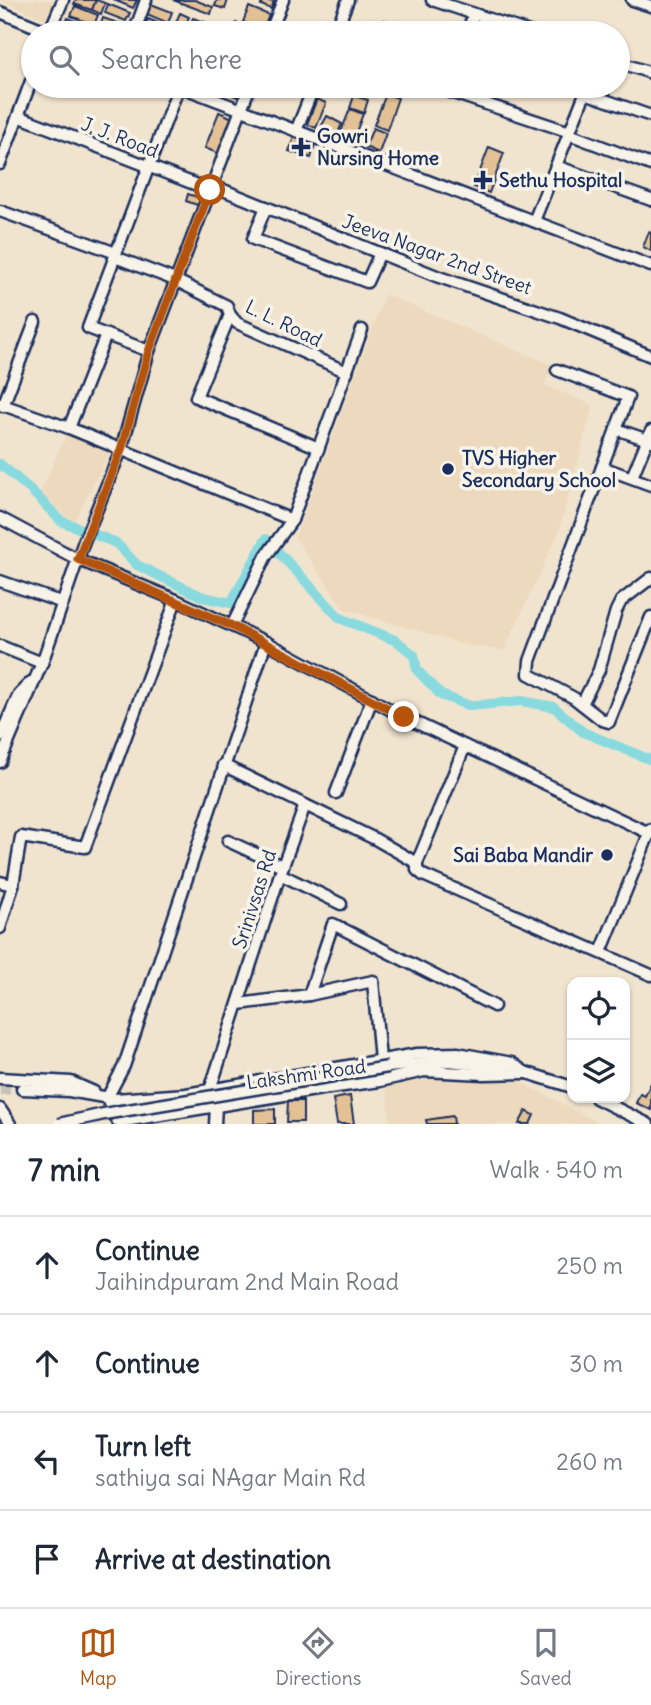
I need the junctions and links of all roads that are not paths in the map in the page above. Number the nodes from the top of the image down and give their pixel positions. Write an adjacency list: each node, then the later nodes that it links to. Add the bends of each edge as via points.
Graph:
1 (63, 0): 11 (street)
2 (146, 0): 12 (street)
3 (283, 0): 13 (street)
4 (348, 0): 14 (street)
5 (432, 0): 9 (street)
6 (632, 0): 7 (street)
7 (651, 6)
8 (0, 12): 10 (street)
9 (474, 14): 15 (street); 16 (street)
10 (21, 21)
11 (55, 21)
12 (138, 21)
13 (275, 21)
14 (340, 21)
15 (471, 21)
16 (495, 21)
17 (630, 66): 18 (street)
18 (651, 73)
19 (25, 98): 28 (street)
20 (175, 98): 35 (street)
21 (208, 98): 27 (street)
22 (245, 98): 27 (street)
23 (309, 98): 30 (street)
24 (467, 98): 31 (street)
25 (583, 98): 31 (street)
26 (608, 98): 29 (street)
27 (240, 111): 30 (street); 36 (street)
28 (18, 116): 32 (street); 35 (street, J. J. Road)
29 (651, 116)
30 (296, 131): 40 (street)
31 (569, 133): 33 (street); 34 (street)
32 (0, 164)
33 (651, 165)
34 (556, 166): 37 (street); 40 (street)
35 (149, 167): 36 (street, J. J. Road); 42 (street)
36 (211, 188): 38 (street, Jeeva Nagar 2nd Street); 44 (street)
37 (651, 200)
38 (266, 207): 41 (street, Jeeva Nagar 2nd Street); 41 (street, via 253,239 367,282)
39 (0, 211): 42 (street, L. L. Road)
40 (534, 221): 43 (street)
41 (380, 253): 50 (street, Jeeva Nagar 2nd Street, via 439,278 560,317)
42 (116, 255): 44 (street, L. L. Road); 48 (street, via 88,328)
43 (651, 266)
44 (176, 280): 45 (street, L. L. Road, via 227,306); 49 (street)
45 (230, 315): 52 (street, L. L. Road, via 237,323); 57 (street, via 196,397)
46 (35, 322): 53 (street)
47 (362, 330): 52 (street)
48 (106, 335): 49 (street); 54 (street)
49 (149, 351): 58 (street)
50 (651, 356)
51 (557, 370): 55 (street, via 628,397)
52 (347, 372): 57 (street)
53 (2, 405): 54 (street)
54 (69, 428): 58 (street)
55 (616, 429): 56 (street); 59 (street)
56 (650, 437): 60 (street)
57 (319, 448): 63 (street)
58 (121, 450): 63 (street); 64 (street)
59 (602, 467): 60 (street); 76 (street, via 528,669 535,678)
60 (632, 477): 61 (street)
61 (651, 485)
62 (0, 518): 64 (street)
63 (292, 520): 70 (street, via 266,556)
64 (78, 559): 67 (street); 68 (street)
65 (651, 578): 76 (street, via 621,601 599,670)
66 (0, 581): 68 (street)
67 (176, 600): 70 (street); 89 (street, via 85,847 21,837)
68 (63, 604): 73 (street)
69 (651, 617): 76 (street, via 612,719 602,720)
70 (232, 626): 71 (street)
71 (266, 642): 75 (street); 81 (street)
72 (0, 646): 73 (street)
73 (42, 663): 74 (street)
74 (36, 676): 77 (street); 80 (street)
75 (372, 699): 79 (street); 82 (street)
76 (582, 704)
77 (4, 719): 78 (street)
78 (0, 737)
79 (465, 746): 84 (street); 86 (street)
80 (0, 762)
81 (223, 765): 83 (street); 103 (street, via 124,1066)
82 (336, 793)
83 (305, 805): 86 (street); 87 (street, Srinivsas Rd)
84 (650, 832): 92 (street)
85 (228, 841): 87 (street)
86 (417, 863): 92 (street, via 423,875)
87 (281, 870): 90 (street); 95 (street, Srinivsas Rd)
88 (0, 882): 89 (street)
89 (13, 885): 91 (street)
90 (341, 904)
91 (0, 928)
92 (601, 952): 93 (street)
93 (651, 975)
94 (309, 995): 95 (street); 96 (street, via 333,924); 97 (street, via 373,981)
95 (239, 1004): 102 (street, Srinivsas Rd)
96 (494, 1006)
97 (384, 1063): 98 (street, Lakshmi Road, via 450,1060); 102 (street, Lakshmi Road); 109 (street, bridge)
98 (526, 1073): 100 (street, Lakshmi Road); 105 (street, Lakshmi Road, via 424,1072)
99 (0, 1078): 103 (street, via 71,1082)
100 (567, 1085)
101 (22, 1089): 103 (street, Lakshmi Road)
102 (209, 1090): 103 (street, Lakshmi Road)
103 (107, 1098): 107 (street, Lakshmi Road, via 118,1122)
104 (606, 1103): 111 (street)
105 (215, 1106): 107 (street, Lakshmi Road); 110 (street)
106 (0, 1109): 108 (street)
107 (146, 1121)
108 (10, 1124)
109 (60, 1124)
110 (215, 1124)
111 (648, 1124)

